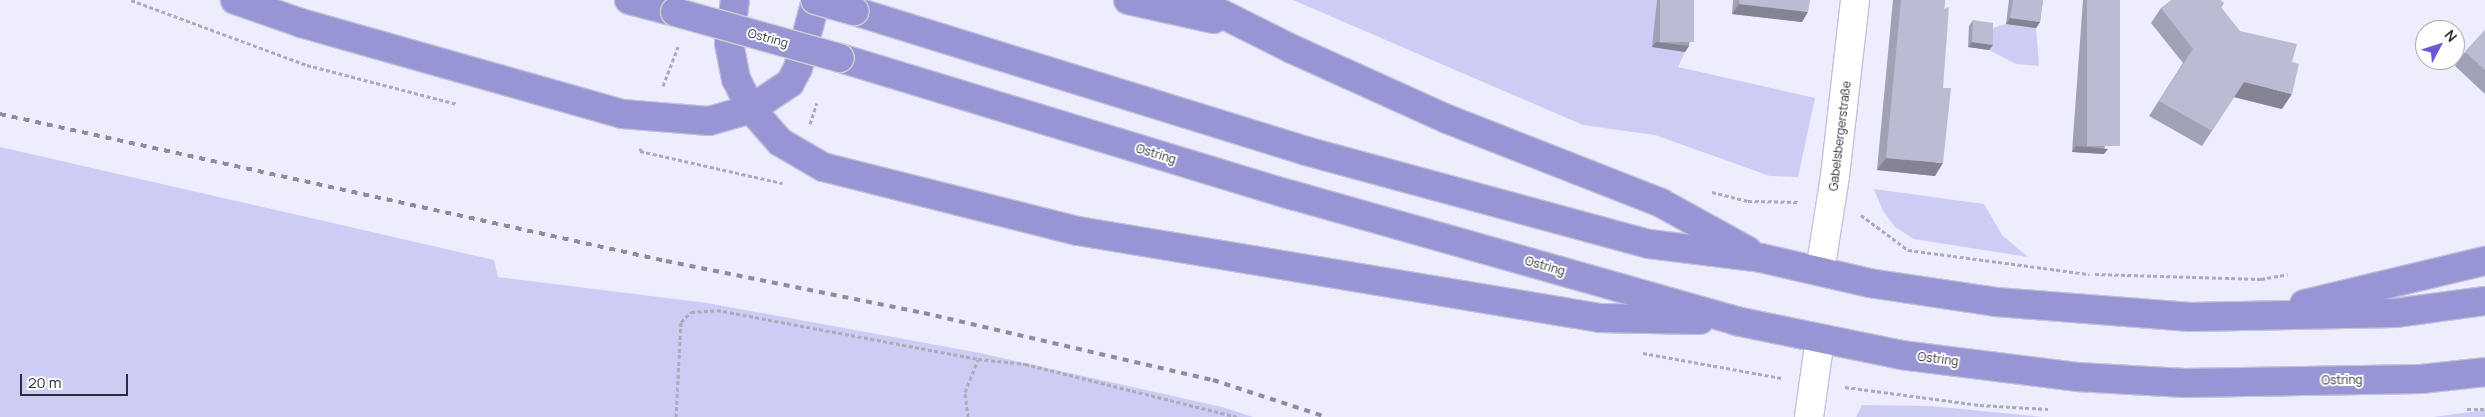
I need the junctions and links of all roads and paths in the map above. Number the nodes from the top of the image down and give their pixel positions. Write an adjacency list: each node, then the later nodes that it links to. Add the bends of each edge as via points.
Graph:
1 (235, 0): 9 (highway, via 301,23 622,114 709,121)
2 (629, 0): 17 (highway, Ostring, bridge, via 840,58 1292,195)
3 (735, 0): 9 (highway, via 729,44 736,79)
4 (816, 0): 9 (highway, via 798,68 790,83); 11 (highway, bridge, via 1306,151 1649,244)
5 (1128, 0): 8 (highway)
6 (1194, 0): 8 (highway)
7 (1855, 0): 10 (street, Gabelsbergerstraße)
8 (1243, 25): 11 (highway, via 1447,120 1662,203)
9 (751, 109): 17 (highway, via 780,142 823,167 1078,231 1600,318)
10 (1831, 208): 13 (street, Gabelsbergerstraße); 14 (path, via 1867,217 1888,238 1908,250 1930,254 2091,274 2261,279)
11 (1761, 258): 13 (highway)
12 (2485, 262): 16 (highway)
13 (1820, 271): 16 (highway, via 1906,289 1996,302 2190,317)
14 (2289, 274)
15 (2485, 301): 16 (highway, via 2395,313)
16 (2246, 317)
17 (1736, 321): 18 (highway, Ostring)
18 (1820, 339): 20 (highway, Ostring, via 1901,355 2076,377 2185,383 2421,379); 24 (street)
19 (978, 359): 21 (path, via 717,310 691,312 681,322); 22 (path, via 965,392); 23 (path, via 1025,364)
20 (2485, 372)
21 (676, 417)
22 (968, 417)
23 (1238, 417)
24 (1809, 417)

